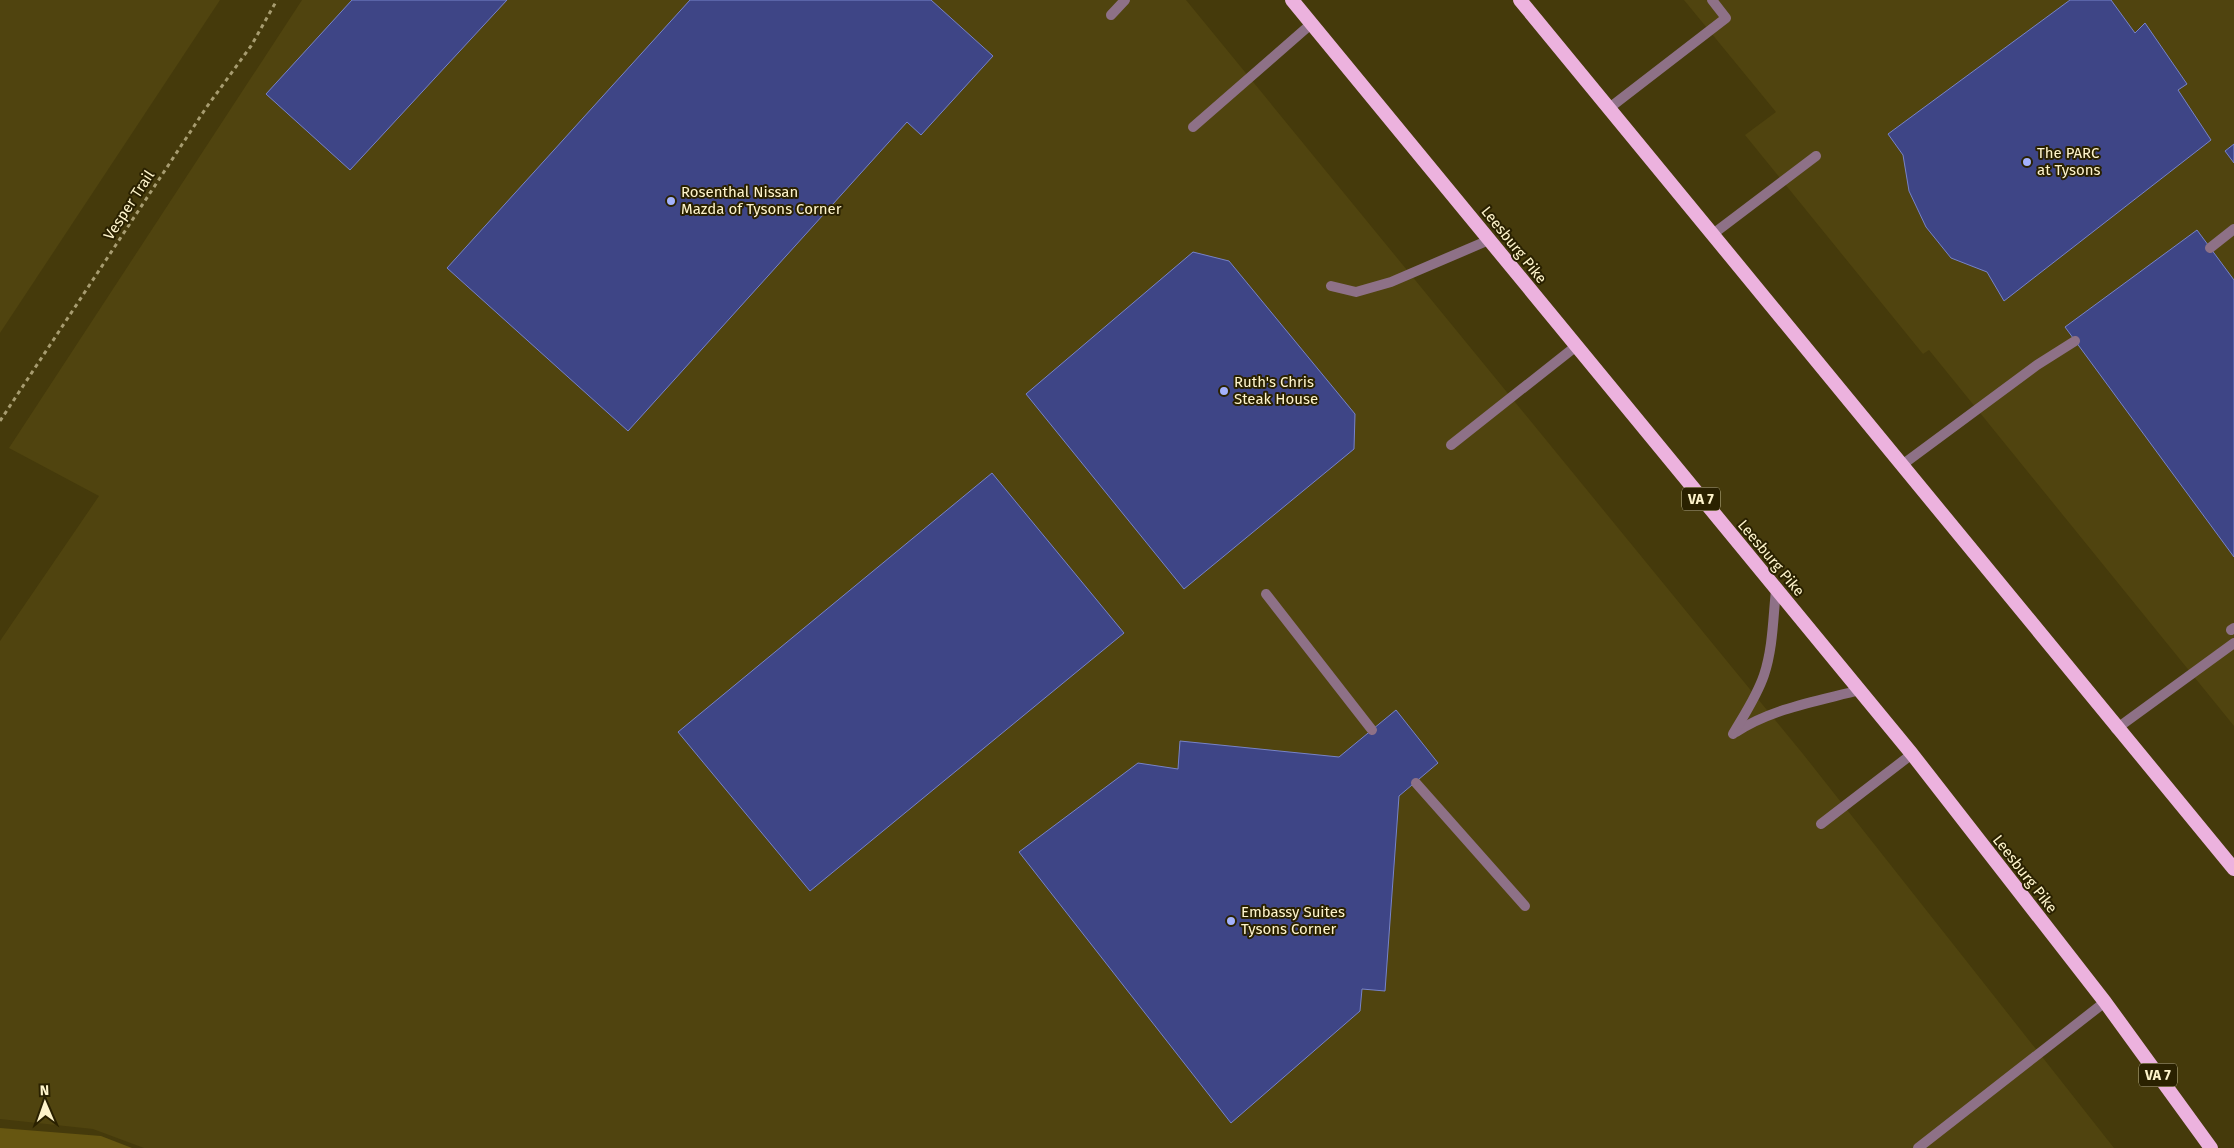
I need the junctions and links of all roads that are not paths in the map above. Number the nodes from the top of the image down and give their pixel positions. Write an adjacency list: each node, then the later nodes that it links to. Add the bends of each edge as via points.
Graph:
1 (1125, 0): 5 (lane)
2 (1292, 0): 6 (highway, Leesburg Pike / VA 7)
3 (1520, 0): 7 (highway)
4 (1712, 0): 7 (lane, via 1726,18)
5 (1111, 15)
6 (1312, 24): 8 (lane); 12 (highway, Leesburg Pike / VA 7)
7 (1608, 109): 11 (highway)
8 (1193, 127)
9 (1816, 156): 11 (lane)
10 (2234, 229): 13 (lane)
11 (1713, 234): 18 (highway)
12 (1488, 240): 14 (lane, via 1390,282 1356,292); 16 (highway, Leesburg Pike / VA 7)
13 (2210, 248)
14 (1331, 286)
15 (2075, 341): 18 (lane, via 2036,365)
16 (1575, 347): 17 (lane); 19 (highway, Leesburg Pike / VA 7)
17 (1451, 445)
18 (1902, 465): 23 (highway)
19 (1776, 590): 22 (highway, Leesburg Pike / VA 7); 22 (lane, via 1765,674 1733,734 1750,723 1785,709)
20 (1266, 594): 24 (lane)
21 (2234, 643): 23 (lane)
22 (1860, 690): 25 (highway, Leesburg Pike / VA 7)
23 (2116, 729): 28 (highway)
24 (1372, 730)
25 (1912, 754): 27 (lane); 30 (highway, Leesburg Pike / VA 7)
26 (1416, 783): 29 (lane)
27 (1820, 824)
28 (2234, 869)
29 (1525, 906)
30 (2105, 1002): 31 (lane); 32 (highway, Leesburg Pike / VA 7)
31 (1918, 1148)
32 (2212, 1148)

